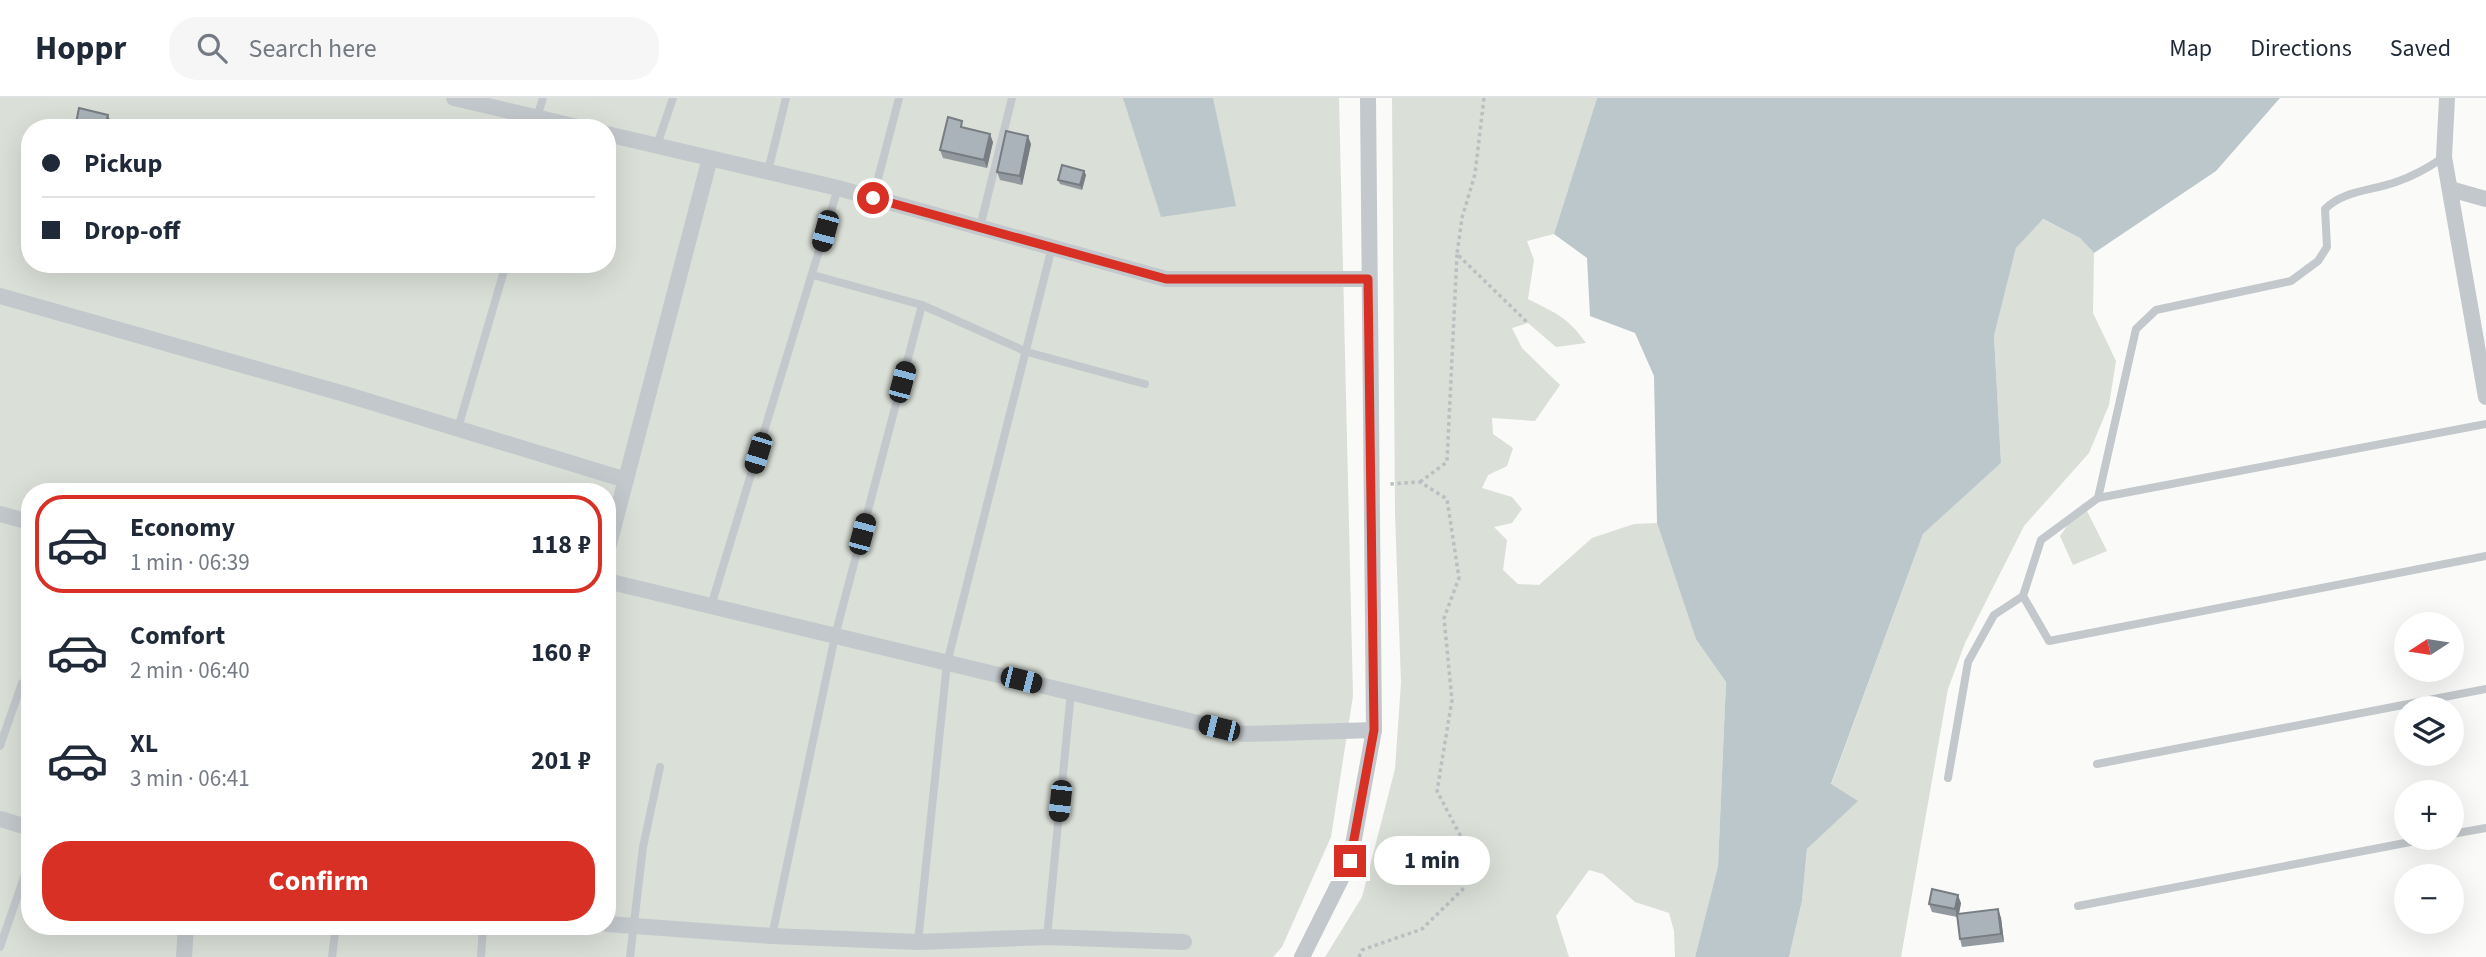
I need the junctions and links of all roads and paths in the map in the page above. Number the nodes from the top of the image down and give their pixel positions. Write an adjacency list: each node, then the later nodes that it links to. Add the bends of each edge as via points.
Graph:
1 (454, 98): 10 (street)
2 (543, 98): 11 (lane)
3 (673, 98): 13 (lane)
4 (786, 98): 16 (lane)
5 (899, 98): 19 (lane)
6 (1012, 98): 21 (lane)
7 (1368, 98): 26 (street)
8 (1484, 98): 23 (path, via 1475,174)
9 (2448, 98): 14 (street)
10 (533, 119)
11 (544, 119)
12 (616, 136): 13 (street)
13 (657, 145): 15 (street)
14 (2444, 157): 18 (street); 38 (lane, via 2394,183 2336,198 2325,209 2327,247 2318,261 2291,281 2156,310 2136,329)
15 (710, 158): 16 (street); 35 (street)
16 (768, 171): 17 (street)
17 (838, 188): 19 (street); 25 (lane)
18 (2450, 189): 20 (street); 32 (street)
19 (873, 198): 21 (street)
20 (2486, 198)
21 (980, 227): 22 (street)
22 (1052, 247): 26 (street, via 1166,279); 30 (lane)
23 (1457, 254): 29 (path); 36 (path, via 1447,462)
24 (503, 273): 34 (lane)
25 (813, 275): 28 (lane); 45 (lane)
26 (1368, 279): 37 (street)
27 (0, 296): 34 (street)
28 (922, 305): 30 (lane); 46 (lane)
29 (1528, 323)
30 (1027, 352): 31 (lane); 47 (lane)
31 (1145, 384)
32 (2486, 397)
33 (2486, 424): 38 (lane)
34 (458, 428): 35 (street)
35 (626, 480): 40 (street)
36 (1420, 482): 37 (path); 78 (path, via 1447,499 1459,578 1444,618 1452,701 1437,791 1460,835 1464,888 1422,929 1362,950)
37 (1370, 485): 51 (street)
38 (2098, 498): 44 (lane, via 2041,540)
39 (0, 514): 41 (street)
40 (616, 518)
41 (21, 520)
42 (2486, 556): 44 (lane, via 2049,641)
43 (616, 583): 45 (street)
44 (2023, 596): 55 (lane, via 1994,615 1968,662)
45 (711, 606): 46 (street)
46 (835, 636): 47 (street); 68 (lane)
47 (947, 663): 50 (street); 70 (lane)
48 (21, 686): 52 (lane)
49 (2486, 689): 53 (lane)
50 (1071, 692): 51 (street, via 1244,734); 69 (lane)
51 (1374, 730): 77 (street, via 1350,861)
52 (0, 746)
53 (2097, 764)
54 (660, 766): 64 (lane)
55 (1948, 778)
56 (0, 818): 57 (street)
57 (21, 825)
58 (2486, 828): 59 (lane)
59 (2464, 832)
60 (2394, 845): 62 (lane)
61 (21, 886): 72 (lane)
62 (2078, 906)
63 (616, 924): 64 (street)
64 (632, 925): 68 (street); 76 (lane)
65 (185, 935): 73 (street)
66 (335, 935): 74 (lane)
67 (482, 935): 75 (lane)
68 (772, 936): 70 (street)
69 (1047, 937): 70 (street); 71 (street)
70 (918, 942)
71 (1184, 942)
72 (0, 947)
73 (184, 957)
74 (332, 957)
75 (481, 957)
76 (630, 957)
77 (1302, 957)
78 (1359, 957)

